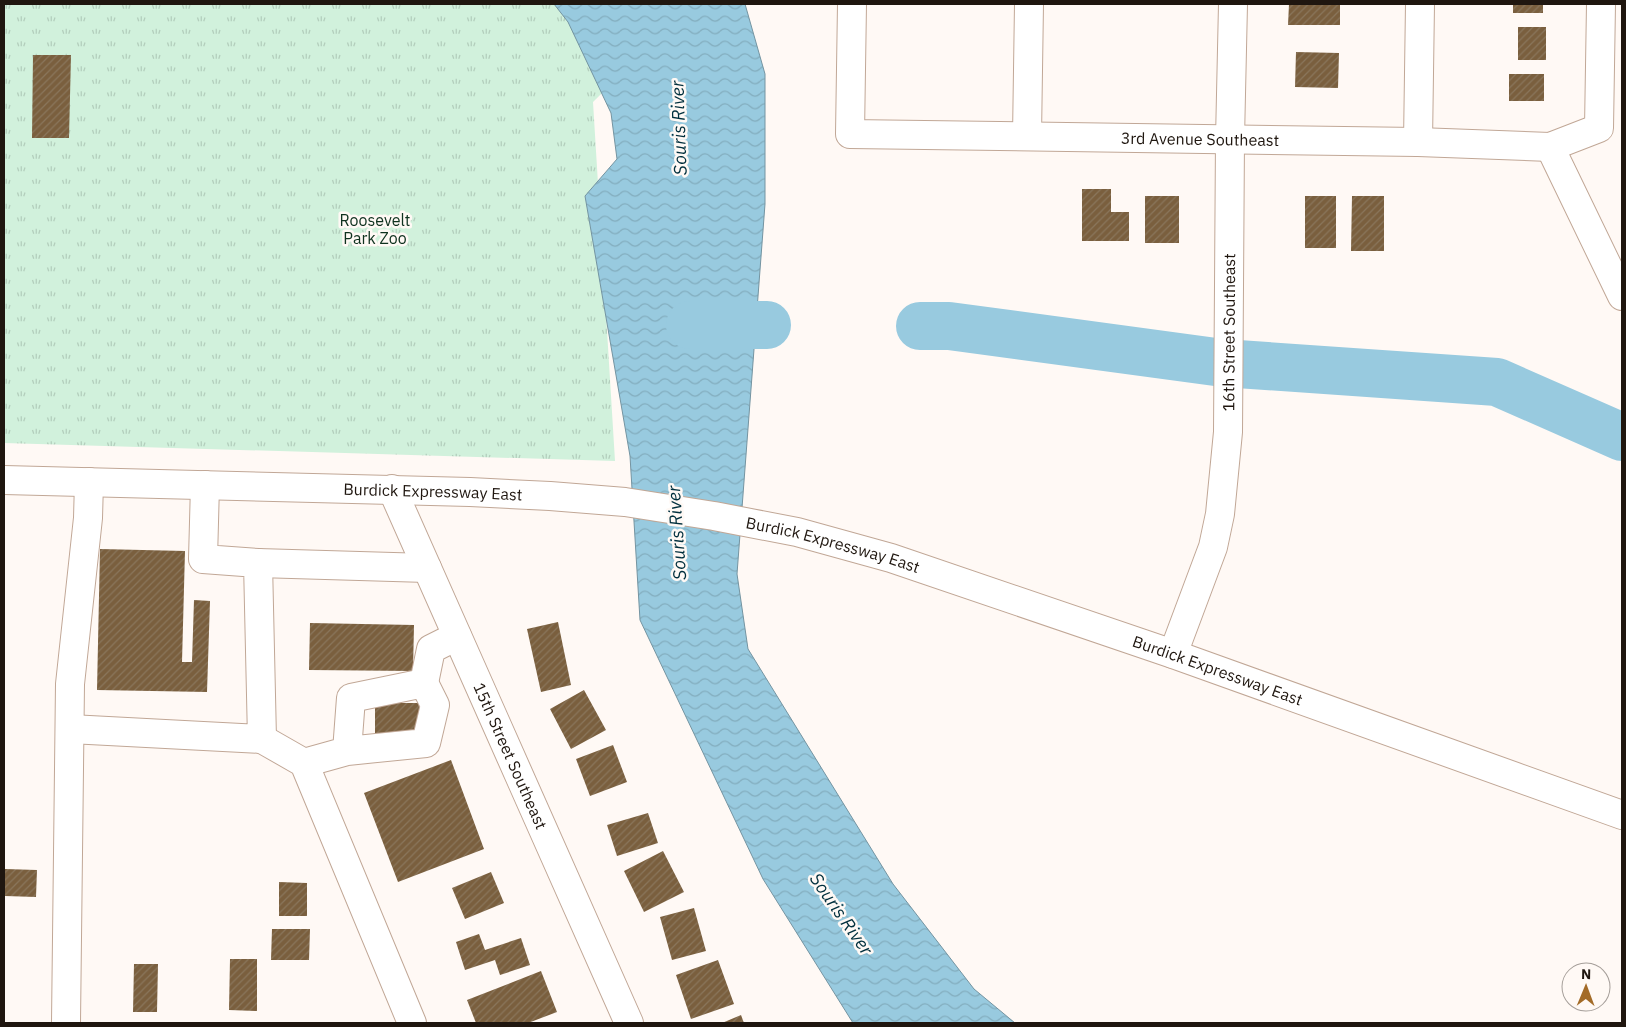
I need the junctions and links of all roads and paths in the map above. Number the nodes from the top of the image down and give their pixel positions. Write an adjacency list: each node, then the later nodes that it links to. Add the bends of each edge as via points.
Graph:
1 (852, 4): 6 (street, 3rd Avenue Southeast, via 850,134)
2 (1030, 4): 6 (street)
3 (1233, 4): 7 (street, 16th Street Southeast)
4 (1420, 4): 8 (street)
5 (1601, 4): 9 (street, via 1599,128)
6 (1027, 136): 7 (street, 3rd Avenue Southeast)
7 (1230, 139): 8 (street, 3rd Avenue Southeast); 18 (street, 16th Street Southeast, via 1228,432 1220,514 1213,547)
8 (1418, 142): 9 (street, 3rd Avenue Southeast)
9 (1550, 147): 10 (street)
10 (1622, 296)
11 (4, 480): 12 (street, Burdick Expressway East)
12 (89, 482): 13 (street, Burdick Expressway East); 20 (street, via 70,684)
13 (205, 485): 14 (street, Burdick Expressway East); 15 (street, via 203,559)
14 (392, 490): 16 (street, 15th Street Southeast); 18 (street, Burdick Expressway East, via 625,502 797,532 891,558)
15 (258, 563): 16 (street); 21 (street)
16 (427, 568): 17 (street, 15th Street Southeast)
17 (457, 636): 19 (street, via 431,649); 27 (street, 15th Street Southeast)
18 (1173, 654): 24 (street, Burdick Expressway East)
19 (424, 682): 22 (street, via 351,698); 22 (street, via 435,704 426,743)
20 (70, 729): 21 (street); 25 (street)
21 (262, 740): 23 (street)
22 (347, 752): 23 (street)
23 (304, 763): 26 (street)
24 (1622, 815)
25 (66, 1023)
26 (412, 1023)
27 (629, 1023)

